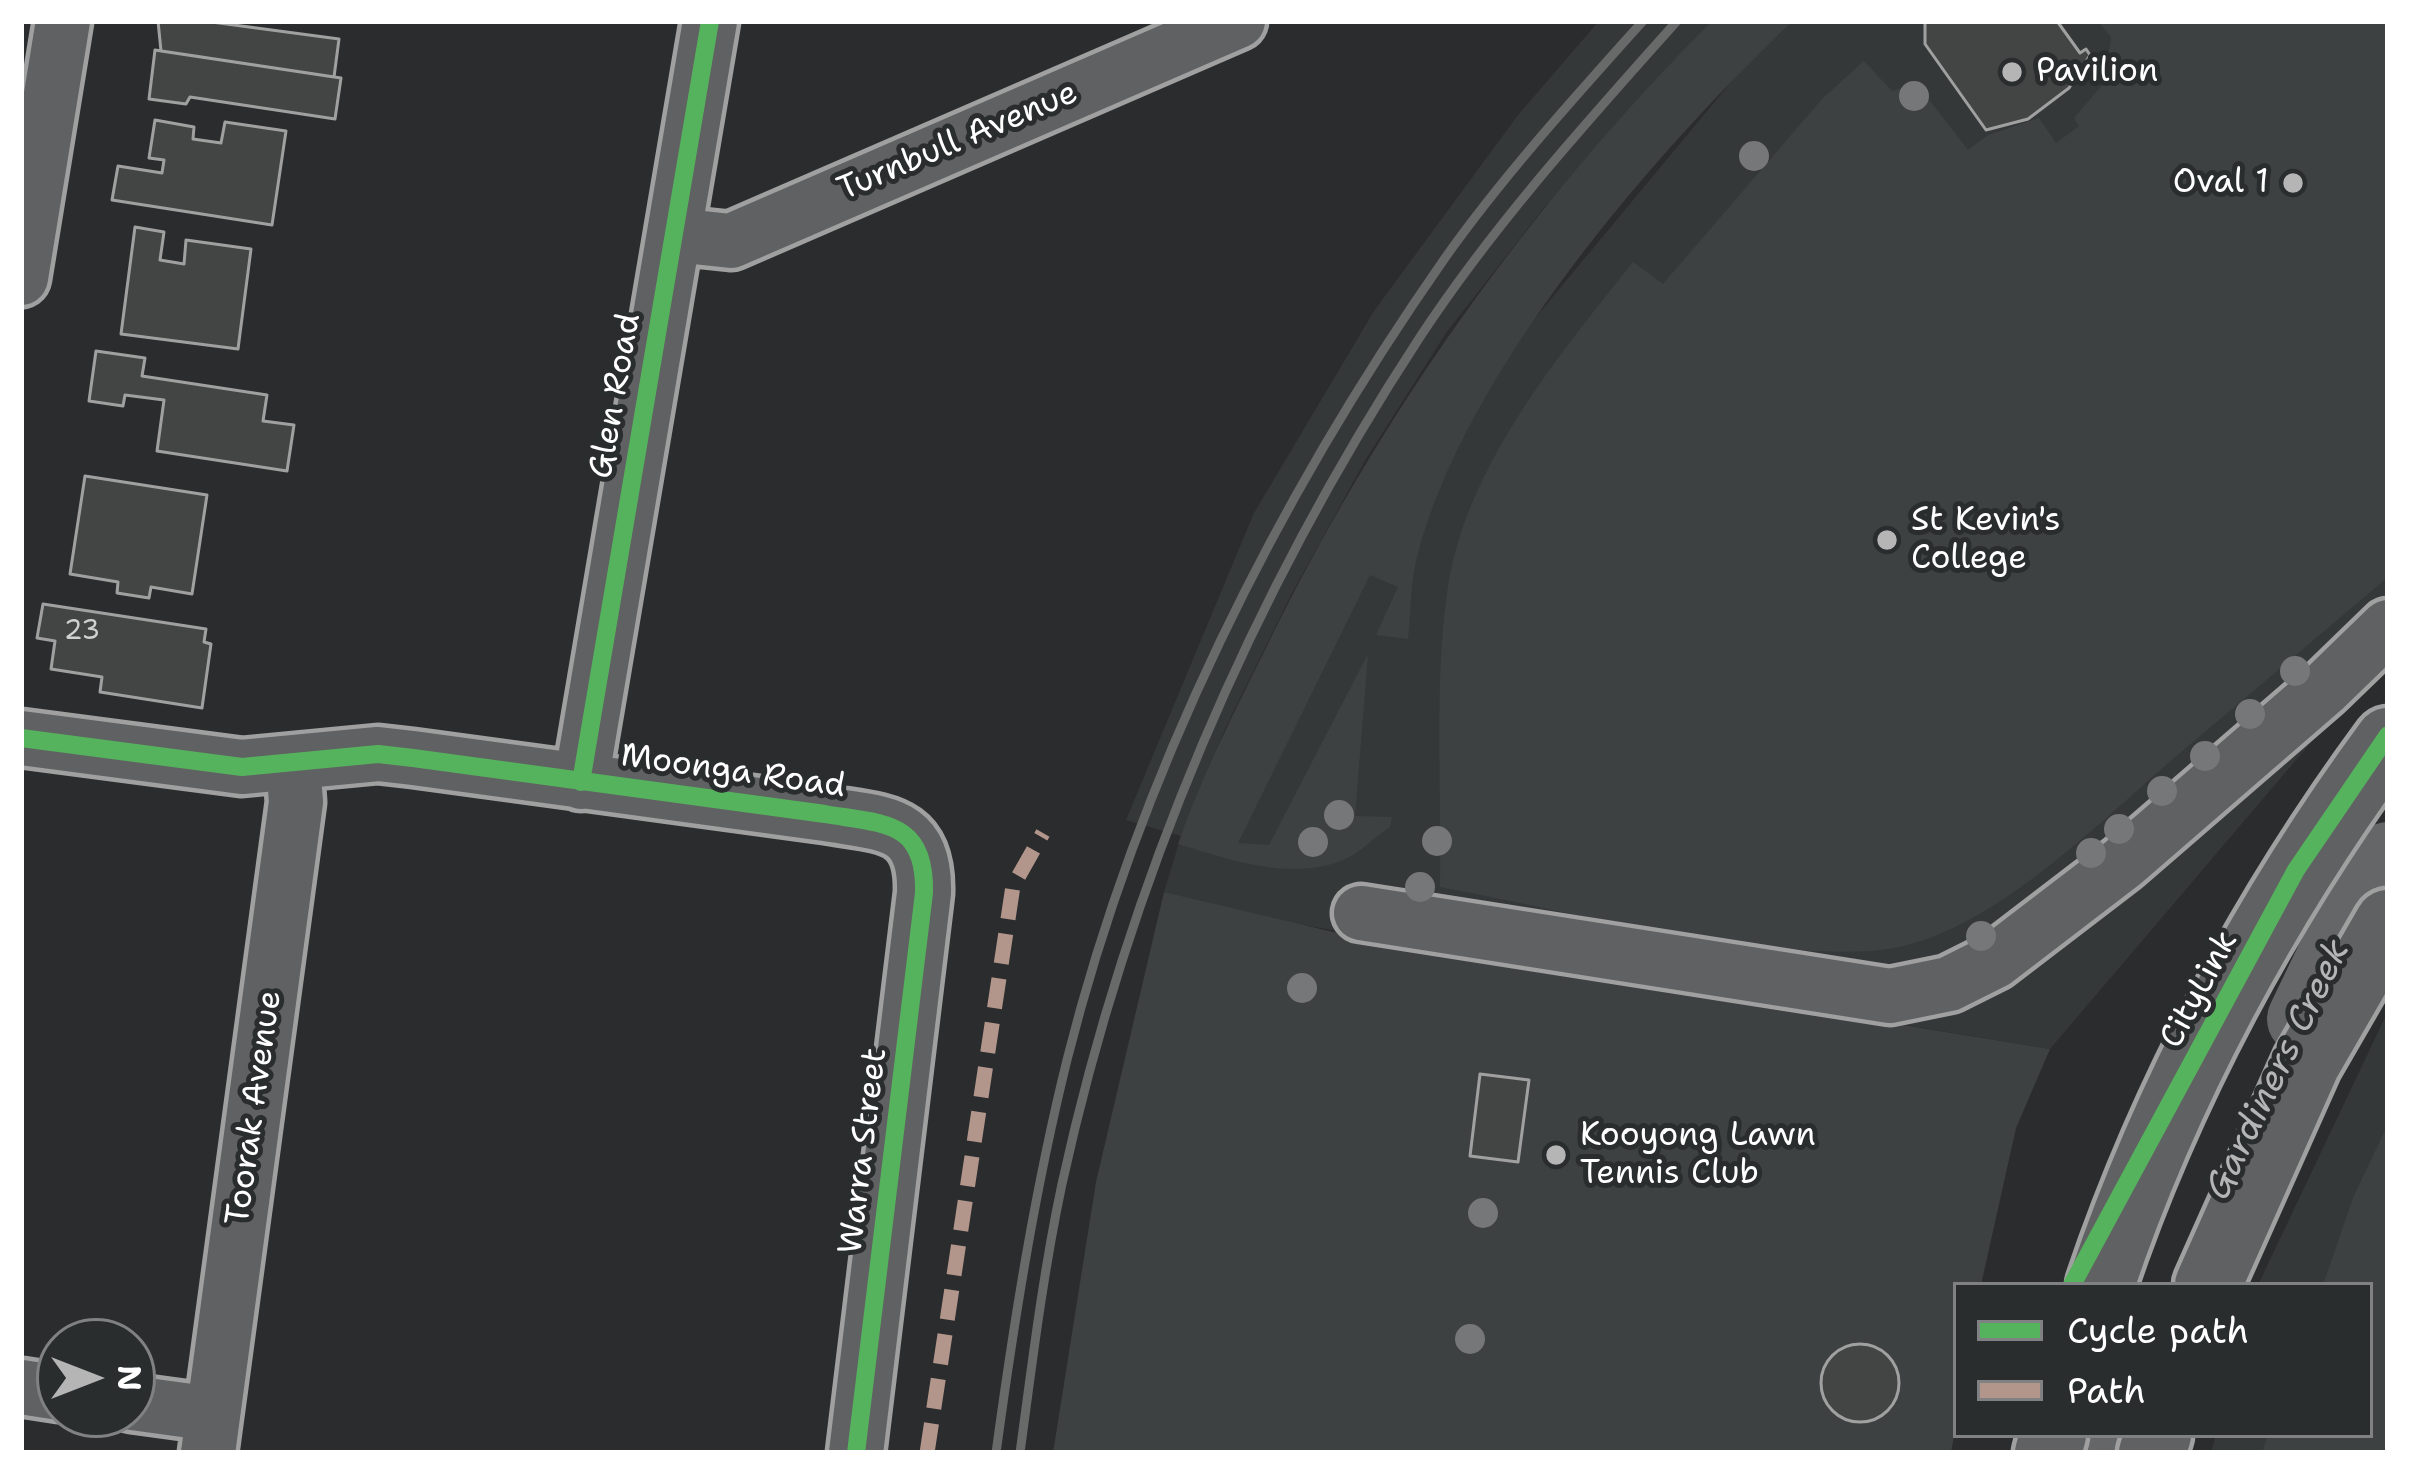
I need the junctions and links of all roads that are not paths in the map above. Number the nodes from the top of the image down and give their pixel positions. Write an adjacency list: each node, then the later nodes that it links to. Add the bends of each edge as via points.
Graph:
1 (63, 21): 5 (street)
2 (710, 21): 4 (street, Glen Road)
3 (1238, 21): 4 (street, Turnbull Avenue, via 731,241)
4 (675, 236): 10 (street, Glen Road)
5 (21, 278)
6 (2388, 627): 12 (street, via 2123,863 1994,962 1949,984 1891,996)
7 (21, 738): 9 (street, Moonga Road, via 242,767)
8 (2388, 741): 14 (highway, CityLink, via 2327,823 2215,1021)
9 (293, 763): 10 (street, Moonga Road, via 378,754); 17 (street, Toorak Avenue, via 296,802)
10 (581, 782): 11 (street, Moonga Road, via 876,822 906,834)
11 (922, 856): 18 (street, Warra Street, via 911,1017)
12 (1361, 913)
13 (2388, 922): 15 (highway, via 2307,1063)
14 (2102, 1282)
15 (2209, 1282)
16 (156, 1413): 17 (street)
17 (210, 1434)
18 (856, 1453)

